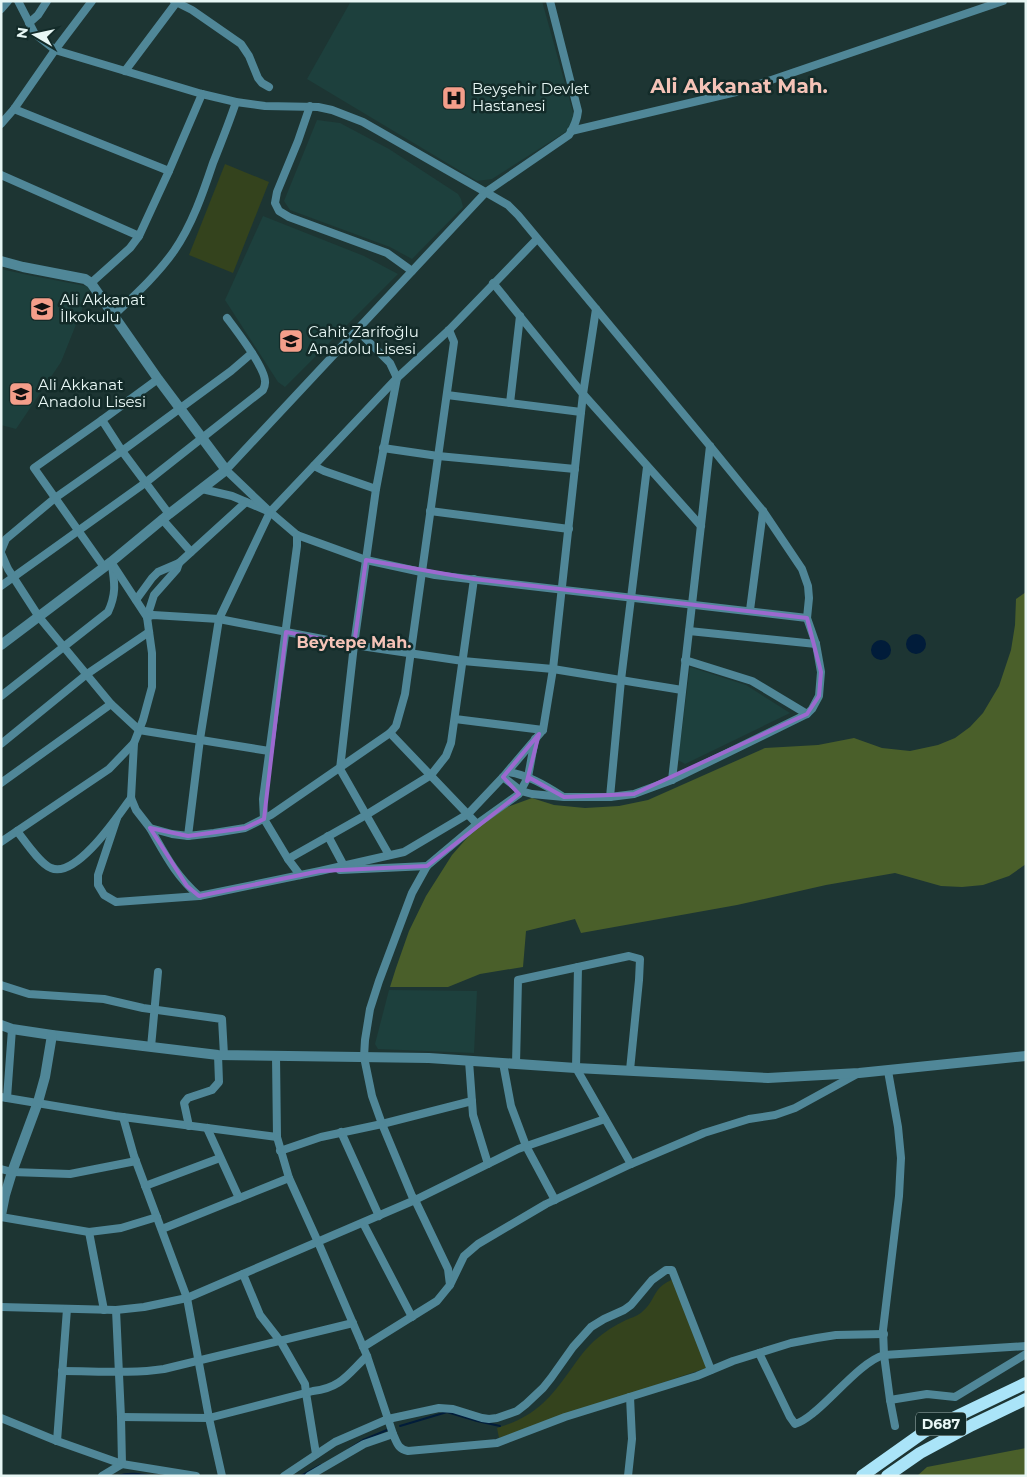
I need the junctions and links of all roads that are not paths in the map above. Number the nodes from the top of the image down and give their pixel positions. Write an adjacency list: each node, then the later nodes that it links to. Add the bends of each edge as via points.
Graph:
1 (8, 1): 8 (street)
2 (18, 1): 9 (street)
3 (47, 1): 9 (street)
4 (92, 1): 10 (street)
5 (550, 1): 18 (street, via 578,111)
6 (1003, 1): 18 (street, via 736,92)
7 (175, 2): 11 (street); 12 (street, via 192,10 240,44 258,78)
8 (1, 9)
9 (29, 23): 10 (street, via 35,34)
10 (55, 50): 11 (street); 16 (street)
11 (126, 71): 13 (street)
12 (269, 87)
13 (202, 94): 14 (street); 19 (street)
14 (236, 102): 15 (street); 29 (street, via 193,216 178,244 147,283)
15 (310, 106): 21 (street, via 332,110 363,122); 25 (street, via 277,192 275,203 279,211 387,253)
16 (14, 109): 17 (street); 19 (street)
17 (1, 124)
18 (571, 130): 21 (street)
19 (170, 171): 22 (street)
20 (1, 176): 22 (street)
21 (486, 192): 23 (street, via 518,215); 25 (street)
22 (139, 236): 26 (street)
23 (537, 239): 27 (street); 28 (street)
24 (1, 260): 26 (street)
25 (412, 271): 32 (street)
26 (91, 282): 29 (street)
27 (493, 284): 30 (street); 33 (street)
28 (596, 309): 37 (street); 44 (street)
29 (114, 315): 36 (street)
30 (520, 316): 37 (street); 39 (street)
31 (227, 318): 34 (street)
32 (357, 330): 35 (street, via 390,363); 51 (street)
33 (449, 330): 35 (street); 38 (street, via 454,342)
34 (252, 353): 40 (street); 43 (street, via 265,376 263,390)
35 (397, 378): 45 (street); 48 (street)
36 (158, 379): 40 (street); 42 (street)
37 (583, 394): 41 (street); 49 (street)
38 (447, 395): 39 (street); 47 (street)
39 (510, 403): 41 (street)
40 (180, 408): 43 (street); 46 (street)
41 (581, 412): 50 (street)
42 (102, 420): 46 (street); 55 (street, via 34,468)
43 (202, 438): 51 (street); 52 (street)
44 (710, 446): 58 (street); 61 (street)
45 (383, 448): 47 (street); 54 (street)
46 (122, 451): 52 (street); 55 (street)
47 (438, 456): 50 (street); 57 (street)
48 (314, 466): 54 (street); 59 (street)
49 (647, 467): 61 (street); 75 (street)
50 (575, 469): 62 (street)
51 (226, 470): 53 (street); 59 (street)
52 (145, 483): 60 (street); 63 (street)
53 (202, 489): 56 (street); 60 (street)
54 (376, 489): 67 (street)
55 (55, 498): 63 (street); 65 (street, via 6,539)
56 (246, 502): 59 (street); 66 (street)
57 (430, 511): 62 (street); 70 (street)
58 (762, 511): 78 (street); 81 (street, via 802,569 808,586)
59 (270, 512): 64 (street); 82 (street)
60 (166, 517): 66 (street); 69 (street)
61 (701, 526): 77 (street)
62 (569, 529): 74 (street)
63 (78, 531): 69 (street); 71 (street)
64 (297, 535): 67 (street); 85 (street)
65 (1, 552): 71 (street)
66 (191, 552): 68 (street)
67 (366, 560): 70 (street); 88 (street)
68 (179, 563): 76 (street, via 158,572); 80 (street, via 178,569 154,595)
69 (108, 564): 76 (street); 79 (street); 89 (street, via 114,580 114,598 108,612)
70 (422, 572): 72 (street); 90 (street)
71 (14, 577): 73 (street); 79 (street)
72 (474, 579): 74 (street); 92 (street)
73 (1, 586)
74 (563, 589): 75 (street); 93 (street)
75 (632, 597): 77 (street); 95 (street)
76 (136, 600): 80 (street)
77 (692, 604): 78 (street); 83 (street)
78 (750, 610): 81 (street)
79 (39, 617): 87 (street); 89 (street)
80 (147, 617): 82 (street); 84 (street)
81 (808, 618): 86 (street)
82 (220, 619): 85 (street); 105 (street)
83 (689, 631): 86 (street); 91 (street)
84 (149, 632): 94 (street); 101 (street, via 152,687)
85 (286, 632): 88 (street); 108 (street)
86 (816, 644): 99 (street, via 821,672 819,696)
87 (1, 645)
88 (354, 645): 90 (street); 109 (street)
89 (64, 646): 94 (street); 97 (street)
90 (411, 654): 92 (street); 103 (street, via 405,694 396,726)
91 (686, 660): 96 (street); 99 (street, via 752,681)
92 (463, 661): 93 (street); 100 (street)
93 (554, 669): 95 (street); 102 (street)
94 (87, 674): 98 (street); 107 (street)
95 (621, 680): 96 (street); 118 (street)
96 (682, 690): 113 (street)
97 (1, 696)
98 (111, 704): 101 (street); 114 (street)
99 (807, 714): 113 (street)
100 (455, 719): 102 (street); 111 (street, via 446,756)
101 (139, 730): 105 (street); 106 (street)
102 (543, 730): 104 (street)
103 (390, 733): 109 (street); 111 (street)
104 (535, 739): 110 (street); 112 (street)
105 (200, 740): 108 (street); 126 (street)
106 (134, 743): 116 (street); 125 (street, via 109,769)
107 (1, 744)
108 (269, 751): 122 (street, via 263,798)
109 (340, 769): 119 (street); 122 (street)
110 (506, 774): 112 (street); 115 (street); 120 (street)
111 (431, 775): 119 (street); 120 (street)
112 (528, 777): 115 (street); 117 (street)
113 (672, 780): 118 (street, via 634,794)
114 (1, 783)
115 (521, 791): 117 (street); 123 (street)
116 (132, 798): 121 (street); 124 (street, via 136,810)
117 (564, 798): 118 (street)
118 (610, 798)
119 (366, 814): 127 (street); 129 (street)
120 (468, 814): 123 (street); 129 (street, via 404,852)
121 (117, 818): 125 (street, via 95,845 71,866 58,870 45,865); 135 (street, via 98,875 98,885 104,895 116,902)
122 (264, 819): 126 (street, via 244,828); 130 (street)
123 (477, 824): 132 (street)
124 (150, 828): 126 (street); 135 (street, via 173,869)
125 (17, 831): 128 (street)
126 (188, 836)
127 (328, 836): 130 (street); 131 (street)
128 (2, 841)
129 (389, 855): 131 (street)
130 (288, 859): 134 (street)
131 (344, 866): 133 (street)
132 (428, 866): 133 (street); 147 (street, via 412,893 379,981 370,1009)
133 (320, 871): 134 (street)
134 (300, 875): 135 (street)
135 (199, 896)
136 (578, 967): 150 (street, via 518,980); 151 (street); 152 (street, via 629,956 640,959)
137 (158, 972): 139 (street)
138 (1, 985): 139 (street, via 29,994 104,999)
139 (154, 1010): 143 (street); 144 (street, via 222,1019)
140 (1, 1025): 141 (street)
141 (12, 1029): 142 (street); 155 (street)
142 (52, 1035): 143 (street); 157 (street, via 46,1077)
143 (151, 1047): 144 (street)
144 (221, 1055): 145 (street); 161 (street, via 219,1082 212,1090 188,1098 184,1103)
145 (276, 1056): 147 (street); 164 (street)
146 (1026, 1056): 153 (street)
147 (364, 1057): 148 (street); 160 (street)
148 (469, 1061): 149 (street); 156 (street)
149 (503, 1063): 150 (street); 165 (street, via 511,1106)
150 (516, 1064): 151 (street)
151 (576, 1068): 152 (street); 159 (street)
152 (630, 1070): 154 (street, via 768,1078)
153 (888, 1070): 154 (street); 193 (street, via 901,1158)
154 (859, 1073): 170 (street, via 795,1108 704,1132)
155 (4, 1097): 157 (street)
156 (472, 1101): 160 (street); 169 (street)
157 (38, 1102): 158 (street); 171 (street)
158 (123, 1117): 161 (street); 168 (street)
159 (605, 1119): 165 (street); 170 (street)
160 (382, 1124): 163 (street); 175 (street)
161 (189, 1126): 162 (street)
162 (207, 1128): 164 (street); 167 (street)
163 (341, 1132): 166 (street); 178 (street)
164 (277, 1137): 166 (street)
165 (526, 1146): 169 (street); 176 (street)
166 (280, 1151): 172 (street)
167 (220, 1158): 173 (street); 174 (street)
168 (136, 1161): 171 (street, via 70,1174); 173 (street)
169 (488, 1164): 175 (street)
170 (631, 1164): 176 (street)
171 (6, 1170): 177 (street)
172 (288, 1178): 174 (street); 183 (street)
173 (145, 1186): 179 (street)
174 (239, 1198): 181 (street)
175 (415, 1200): 178 (street); 185 (street, via 448,1269)
176 (555, 1200): 185 (street, via 478,1244 464,1256)
177 (1, 1216): 182 (street)
178 (379, 1216): 180 (street)
179 (157, 1217): 181 (street); 182 (street, via 121,1228)
180 (363, 1223): 183 (street); 191 (street)
181 (162, 1229): 186 (street)
182 (89, 1232): 189 (street)
183 (318, 1242): 184 (street); 192 (street)
184 (243, 1274): 186 (street); 194 (street, via 260,1315)
185 (450, 1285): 191 (street, via 437,1301)
186 (187, 1298): 190 (street); 201 (street)
187 (1, 1307): 188 (street)
188 (67, 1309): 189 (street); 203 (street)
189 (104, 1310): 190 (street)
190 (116, 1310): 204 (street)
191 (412, 1316): 196 (street)
192 (353, 1323): 194 (street); 196 (street)
193 (884, 1334): 197 (street, via 836,1335); 199 (street)
194 (281, 1342): 201 (street); 206 (street, via 305,1384)
195 (1026, 1346): 199 (street)
196 (363, 1348): 200 (street)
197 (758, 1353): 199 (street, via 795,1424 820,1408 876,1357); 202 (street)
198 (1026, 1354): 209 (street, via 955,1397 927,1394)
199 (884, 1355): 209 (street)
200 (367, 1356): 206 (street, via 335,1386); 213 (street)
201 (199, 1360): 204 (street, via 158,1370); 212 (street)
202 (711, 1370): 207 (street); 213 (street, via 672,1270 666,1270 652,1280 631,1305 591,1327 547,1383 517,1411 497,1418 482,1418 453,1408 439,1408)
203 (62, 1371): 204 (street); 216 (street)
204 (119, 1372): 211 (street)
205 (1026, 1383): 225 (highway, D687, via 924,1432)
206 (306, 1393): 212 (street); 217 (street)
207 (630, 1397): 215 (street, via 497,1443 408,1451 399,1447); 224 (street, via 632,1439)
208 (1026, 1399): 226 (highway, D687, via 920,1453)
209 (890, 1400): 214 (street)
210 (1, 1418): 216 (street)
211 (121, 1418): 212 (street); 218 (street)
212 (209, 1418): 221 (street)
213 (388, 1419): 215 (street); 217 (street)
214 (895, 1426)
215 (393, 1434): 223 (street, via 364,1444)
216 (57, 1441): 218 (street)
217 (316, 1454): 222 (street)
218 (122, 1464): 219 (street); 220 (street)
219 (102, 1476)
220 (196, 1476)
221 (222, 1476)
222 (284, 1476)
223 (309, 1476)
224 (628, 1476)
225 (862, 1476)
226 (887, 1476)

